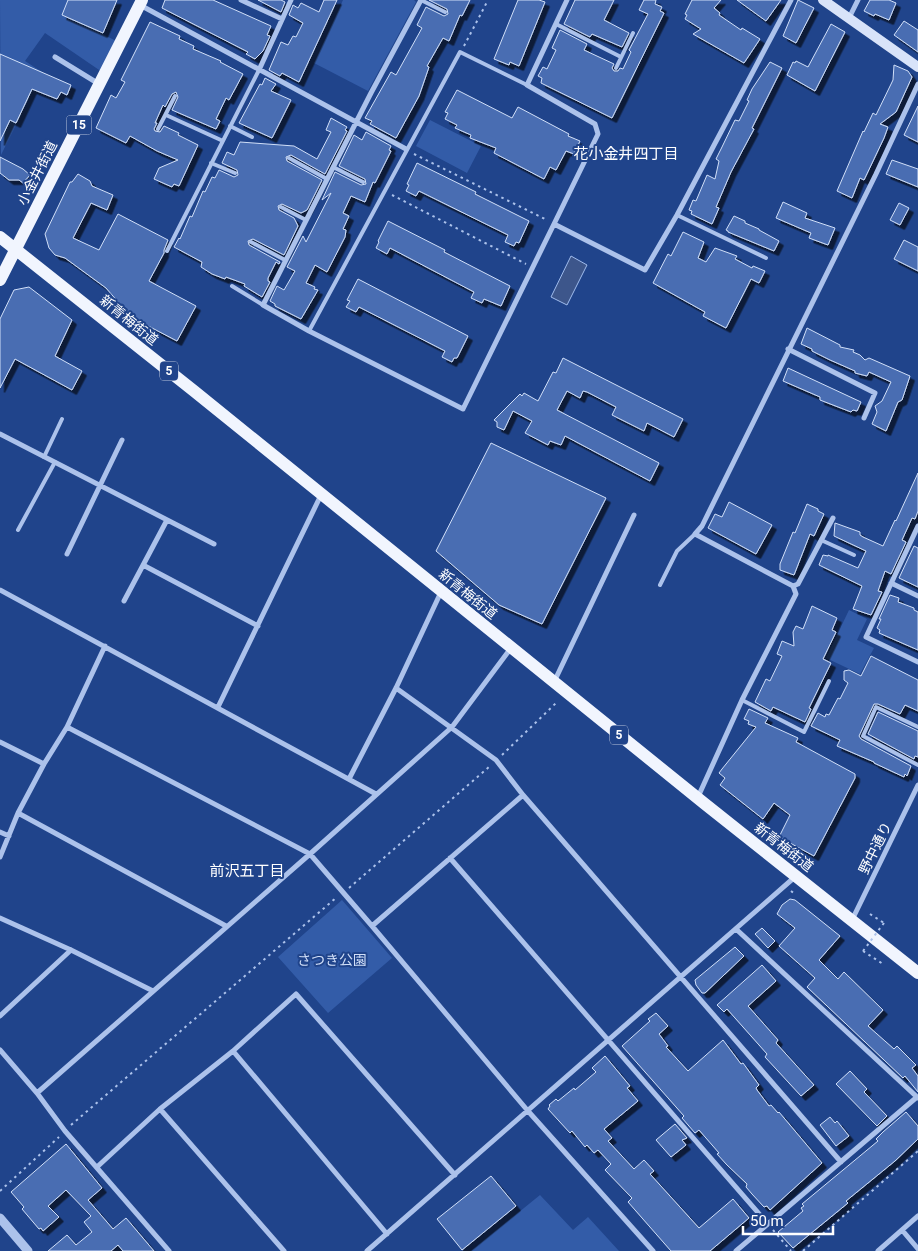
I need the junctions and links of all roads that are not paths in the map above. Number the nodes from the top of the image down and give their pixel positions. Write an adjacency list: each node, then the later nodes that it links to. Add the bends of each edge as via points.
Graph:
1 (241, 0): 11 (street)
2 (291, 0): 11 (street)
3 (421, 0): 9 (lane); 24 (street)
4 (567, 0): 12 (street)
5 (792, 0): 37 (street)
6 (823, 0): 10 (main road)
7 (858, 0): 10 (street)
8 (140, 2): 18 (street); 21 (main road, 小金井街道 / 15)
9 (445, 12)
10 (849, 18): 16 (main road)
11 (282, 20): 18 (street)
12 (556, 24): 15 (lane); 19 (street)
13 (634, 33): 15 (lane)
14 (55, 57): 21 (street)
15 (621, 57): 17 (lane)
16 (918, 67)
17 (616, 68)
18 (259, 70): 24 (street); 25 (lane)
19 (526, 84): 29 (lane, via 460,52); 39 (street, via 595,124 598,134)
20 (918, 84): 50 (street)
21 (99, 85): 42 (main road, 小金井街道 / 15)
22 (175, 96): 23 (lane)
23 (166, 115): 26 (lane); 28 (lane)
24 (356, 122): 29 (street); 32 (street)
25 (230, 126): 27 (lane); 28 (lane)
26 (158, 129)
27 (252, 136)
28 (223, 141): 31 (lane)
29 (406, 150): 49 (lane)
30 (289, 158): 34 (lane)
31 (211, 163): 33 (lane); 43 (lane)
32 (334, 167): 34 (street); 35 (lane)
33 (235, 173)
34 (327, 179): 38 (street)
35 (363, 182)
36 (281, 207): 38 (lane)
37 (677, 215): 39 (street, via 645,270); 44 (lane)
38 (306, 220): 45 (street)
39 (554, 224): 49 (street, via 463,409)
40 (0, 237): 42 (main road, 新青梅街道 / 5)
41 (251, 242): 45 (lane)
42 (16, 249): 46 (main road, 小金井街道 / 15); 58 (main road, 新青梅街道 / 5)
43 (167, 251)
44 (766, 258)
45 (285, 260): 48 (street)
46 (0, 280)
47 (232, 286): 48 (lane)
48 (262, 305): 49 (street)
49 (309, 331)
50 (788, 349): 51 (street, via 875,393); 64 (street, via 702,526)
51 (864, 418)
52 (62, 419): 55 (lane)
53 (0, 434): 55 (street)
54 (122, 440): 57 (street)
55 (44, 457): 56 (street)
56 (55, 462): 57 (street); 63 (lane)
57 (100, 486): 61 (street); 68 (street)
58 (321, 495): 75 (main road, 新青梅街道 / 5); 78 (street)
59 (634, 514): 83 (street)
60 (833, 518): 66 (street)
61 (167, 520): 67 (street); 70 (street)
62 (918, 526): 65 (street)
63 (18, 530)
64 (695, 534): 72 (lane, via 677,551); 73 (street)
65 (916, 536): 71 (street)
66 (821, 540): 69 (lane); 73 (street, via 798,584)
67 (214, 544)
68 (67, 554)
69 (854, 555)
70 (143, 565): 77 (street); 78 (street)
71 (892, 583): 76 (street); 81 (street, via 866,637)
72 (660, 585)
73 (793, 586): 85 (street, via 796,594)
74 (0, 590): 79 (street)
75 (441, 592): 80 (main road, 新青梅街道 / 5); 84 (street)
76 (918, 596)
77 (124, 601)
78 (258, 626): 86 (street)
79 (105, 646): 86 (street); 87 (street)
80 (511, 648): 83 (main road, 新青梅街道 / 5); 88 (street)
81 (918, 662)
82 (828, 680): 85 (lane, via 804,732)
83 (554, 683): 97 (main road, 新青梅街道 / 5)
84 (396, 688): 88 (street); 93 (street)
85 (742, 700): 97 (street)
86 (218, 707): 93 (street)
87 (67, 727): 91 (street); 101 (street)
88 (452, 727): 95 (street); 96 (street, via 496,760)
89 (918, 727): 92 (lane, via 876,707 863,736)
90 (0, 742): 91 (street)
91 (44, 764): 98 (street)
92 (918, 765)
93 (349, 779): 95 (street)
94 (918, 788): 106 (street, 野中通り)
95 (376, 794): 101 (street)
96 (523, 795): 103 (street); 112 (street)
97 (698, 798): 104 (main road, 新青梅街道 / 5)
98 (18, 813): 100 (street); 107 (street)
99 (0, 832): 100 (street)
100 (9, 836): 102 (street)
101 (310, 854): 107 (street); 108 (street)
102 (0, 857)
103 (450, 858): 108 (street); 115 (street)
104 (797, 876): 106 (main road, 新青梅街道 / 5); 109 (street)
105 (0, 918): 110 (street)
106 (852, 920): 111 (main road, 新青梅街道 / 5)
107 (226, 926): 113 (street)
108 (372, 926): 121 (street)
109 (736, 929): 112 (street); 119 (street)
110 (71, 950): 113 (street); 114 (street)
111 (918, 973)
112 (681, 978): 115 (street); 122 (street)
113 (153, 991): 118 (street)
114 (0, 1016)
115 (608, 1041): 121 (street); 127 (street)
116 (0, 1050): 118 (street)
117 (233, 1051): 120 (street); 124 (street, via 296,994); 129 (street)
118 (37, 1093): 123 (street)
119 (918, 1098): 122 (street)
120 (160, 1109): 123 (street); 133 (street)
121 (528, 1111): 124 (street); 135 (street)
122 (841, 1162): 127 (street)
123 (96, 1167): 132 (street)
124 (455, 1174): 129 (street)
125 (918, 1216): 128 (street)
126 (0, 1218): 131 (street)
127 (767, 1223): 136 (street)
128 (902, 1230): 130 (street); 137 (street)
129 (387, 1234): 134 (street)
130 (918, 1249)
131 (28, 1251)
132 (169, 1251)
133 (284, 1251)
134 (367, 1251)
135 (653, 1251)
136 (736, 1251)
137 (878, 1251)

